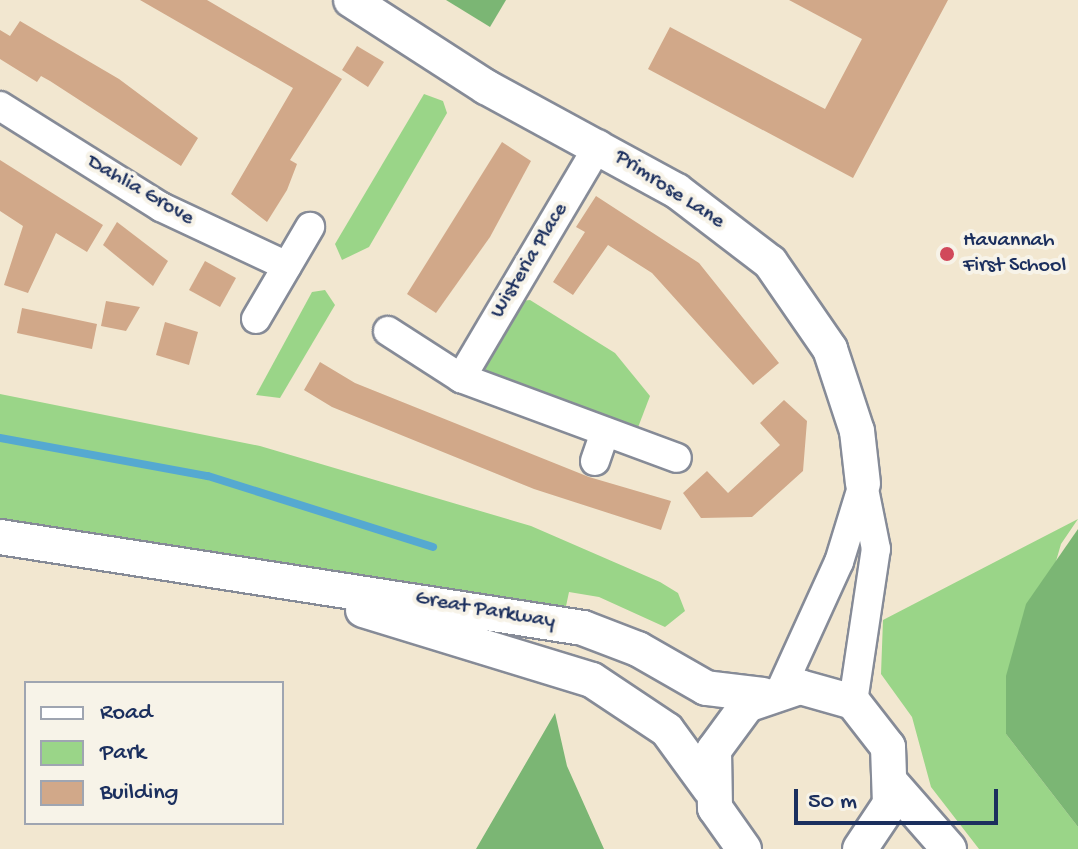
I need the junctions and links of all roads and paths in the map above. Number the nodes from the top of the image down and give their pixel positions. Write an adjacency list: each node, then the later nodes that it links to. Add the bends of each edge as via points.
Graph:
1 (351, 0): 3 (street, Primrose Lane, via 486,87)
2 (0, 106): 5 (street, Dahlia Grove, via 161,207)
3 (599, 145): 8 (street, Wisteria Place); 12 (street, Primrose Lane, via 703,209 782,275 834,360 857,431)
4 (310, 227): 5 (street)
5 (287, 266): 6 (street)
6 (256, 319)
7 (388, 331): 8 (street)
8 (461, 378): 9 (street)
9 (605, 432): 10 (street); 11 (street)
10 (677, 458)
11 (595, 461)
12 (863, 484): 15 (street, Primrose Lane, via 839,562); 16 (street, Primrose Lane, via 876,549)
13 (0, 537): 14 (street, Great Parkway)
14 (193, 564): 15 (street, Great Parkway, via 583,628 638,649 706,688); 18 (street, Great Parkway, via 478,640 592,680 667,730)
15 (772, 692): 16 (street, Great Parkway, via 818,688); 18 (street, via 722,733)
16 (853, 702): 17 (street, via 888,747)
17 (893, 785): 20 (street, via 883,822); 21 (street)
18 (710, 789): 19 (street, Great Parkway)
19 (738, 846)
20 (860, 849)
21 (949, 849)

